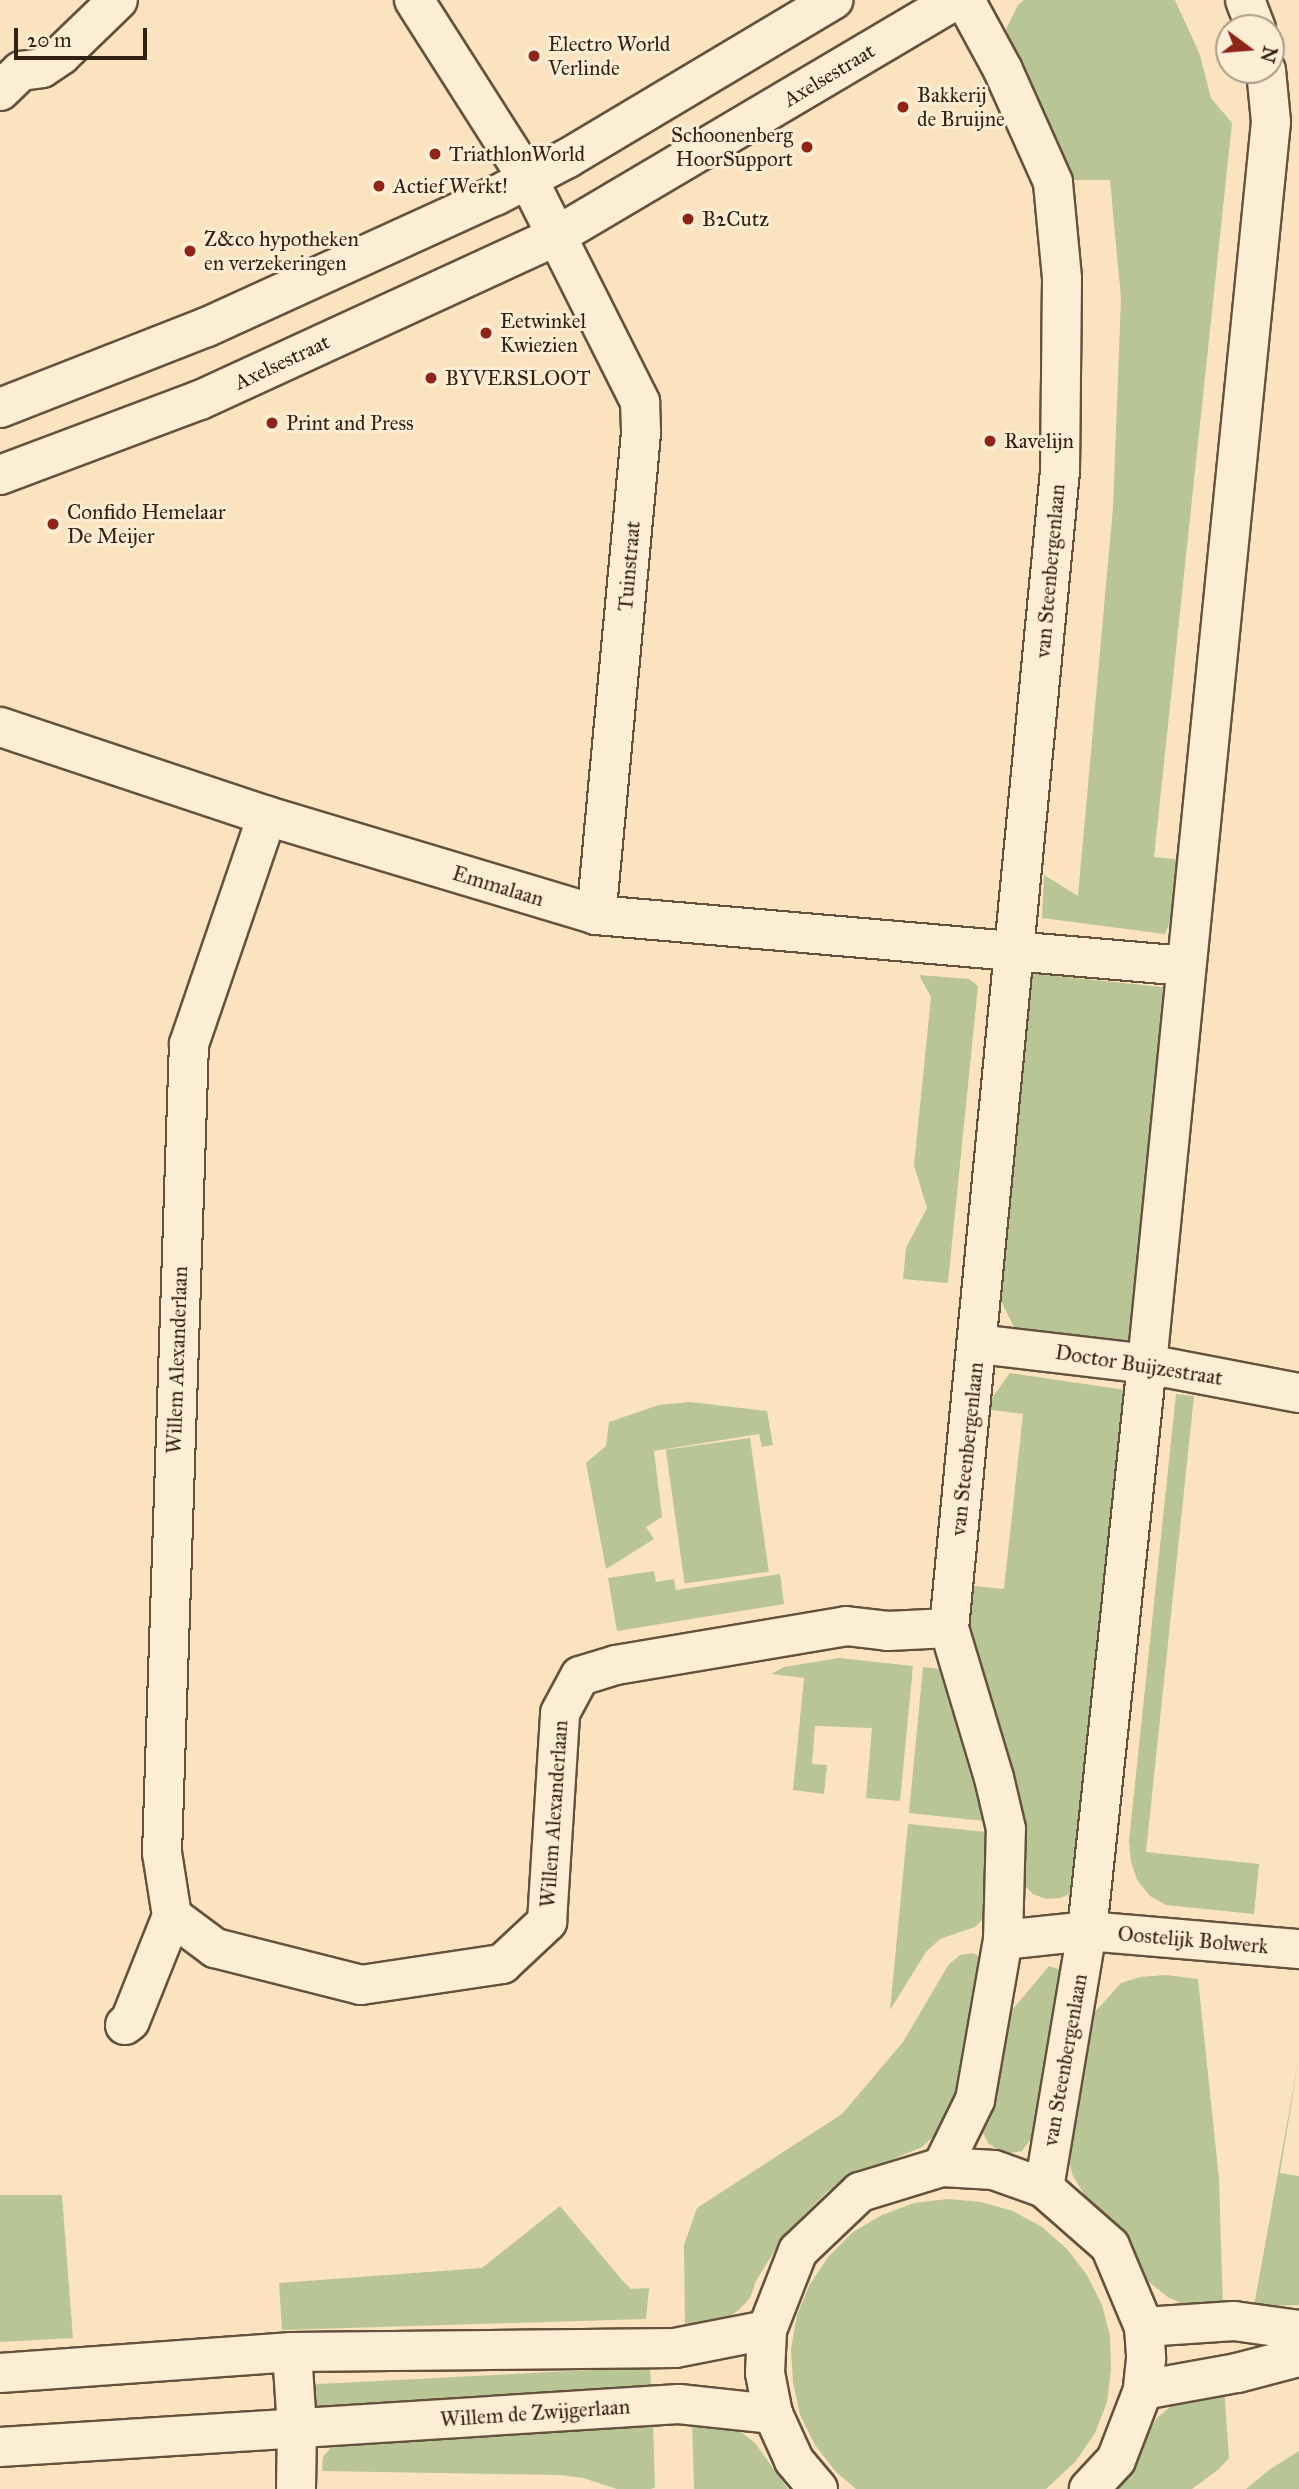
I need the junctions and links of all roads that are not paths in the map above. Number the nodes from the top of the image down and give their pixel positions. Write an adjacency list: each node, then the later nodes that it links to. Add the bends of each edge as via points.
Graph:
1 (118, 0): 6 (street, via 42,68)
2 (414, 0): 8 (street)
3 (833, 0): 8 (street)
4 (956, 0): 9 (street, Axelsestraat)
5 (965, 0): 15 (street, van Steenbergenlaan, via 1003,69 1053,182 1062,278 1060,471)
6 (7, 70)
7 (1279, 90): 16 (street, van Steenbergenlaan, via 1272,122)
8 (528, 179): 9 (street); 10 (street, via 207,327)
9 (558, 236): 11 (street, Axelsestraat, via 200,400); 14 (street, Tuinstraat, via 640,402 641,433)
10 (0, 408)
11 (0, 475)
12 (0, 727): 13 (street, Emmalaan)
13 (267, 816): 14 (street, Emmalaan); 21 (street, Willem Alexanderlaan, via 189,1044 162,1853)
14 (596, 915): 15 (street, Emmalaan)
15 (1014, 951): 16 (street); 17 (street, van Steenbergenlaan)
16 (1186, 966): 18 (street, van Steenbergenlaan)
17 (978, 1344): 18 (street, Doctor Buijzestraat); 20 (street, van Steenbergenlaan)
18 (1147, 1364): 19 (street, Doctor Buijzestraat); 22 (street, van Steenbergenlaan)
19 (1299, 1393)
20 (950, 1628): 21 (street, Willem Alexanderlaan, via 888,1631 846,1626 616,1665 580,1676 560,1713 547,1922 502,1964 360,1985 215,1948); 23 (street, van Steenbergenlaan, via 1006,1829)
21 (172, 1916): 25 (street)
22 (1087, 1931): 23 (street); 24 (street, Oostelijk Bolwerk); 27 (street, van Steenbergenlaan)
23 (1003, 1940): 26 (street, van Steenbergenlaan, via 975,2100)
24 (1299, 1949)
25 (125, 2025)
26 (942, 2167): 27 (street, via 994,2170); 29 (street, via 860,2192 798,2251)
27 (1044, 2188): 28 (street, via 1110,2246)
28 (1144, 2327): 30 (street, via 1234,2321); 34 (street)
29 (766, 2330): 31 (street, via 675,2348); 35 (street, via 765,2372)
30 (1299, 2330)
31 (292, 2352): 33 (street); 36 (street)
32 (1299, 2357): 34 (street)
33 (0, 2373)
34 (1143, 2390): 40 (street, via 1116,2460)
35 (773, 2414): 36 (street, Willem de Zwijgerlaan, via 679,2404); 39 (street, via 794,2460)
36 (297, 2428): 37 (street, Willem de Zwijgerlaan); 38 (street)
37 (0, 2447)
38 (296, 2489)
39 (818, 2489)
40 (1089, 2489)

